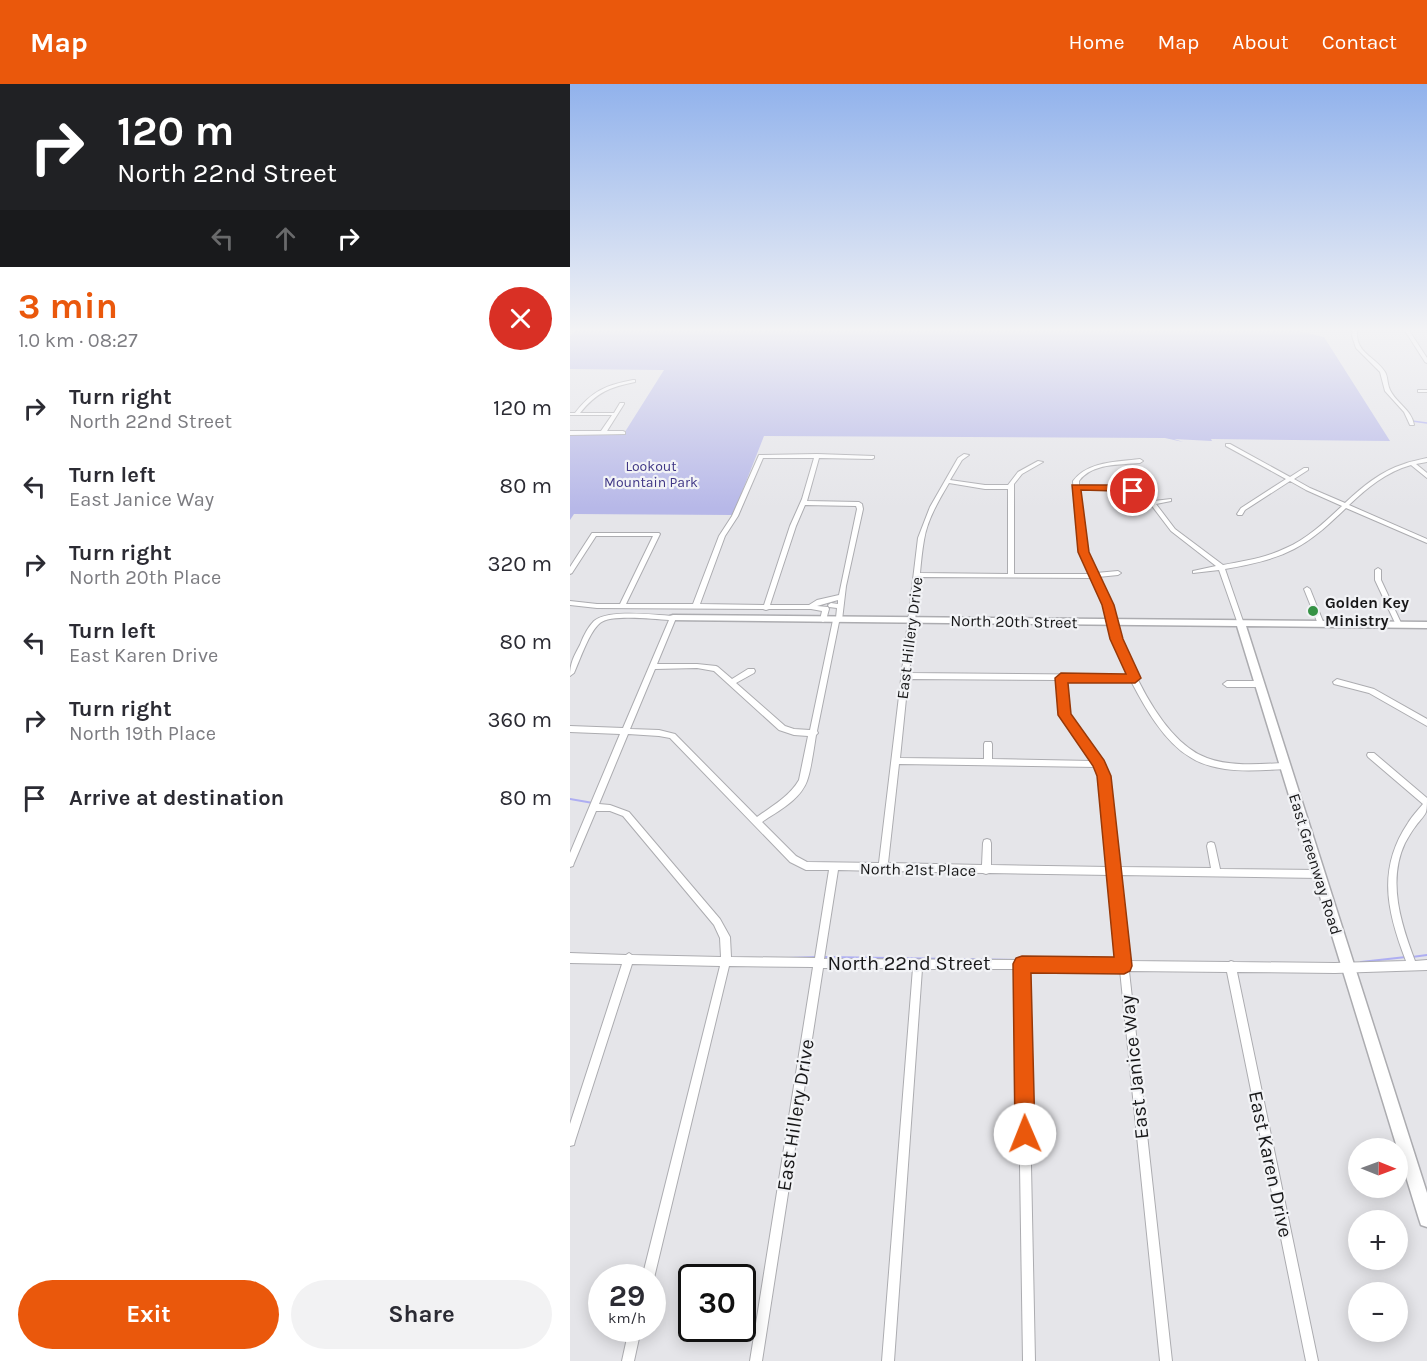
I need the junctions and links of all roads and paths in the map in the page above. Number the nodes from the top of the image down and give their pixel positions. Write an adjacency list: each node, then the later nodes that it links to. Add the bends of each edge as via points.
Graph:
1 (601, 389): 6 (street)
2 (1387, 389): 9 (street)
3 (1420, 391): 4 (street)
4 (1427, 391)
5 (622, 404): 8 (street)
6 (577, 413): 7 (street); 8 (street)
7 (570, 414)
8 (615, 414): 11 (street)
9 (1412, 424)
10 (570, 433): 11 (street)
11 (603, 433): 12 (street)
12 (623, 434)
13 (1228, 445): 23 (street)
14 (966, 455): 24 (street, East Hillery Drive)
15 (818, 456): 16 (street); 28 (street); 45 (street, via 761,456 722,536)
16 (872, 458)
17 (1427, 460): 20 (street)
18 (1140, 461): 26 (street, via 1088,470 1078,476)
19 (1040, 462): 25 (street, via 1020,472)
20 (1410, 463): 22 (street); 30 (street, via 1378,476)
21 (1306, 469): 23 (street)
22 (1427, 476)
23 (1288, 479): 30 (street); 31 (street, via 1243,508)
24 (947, 481): 25 (street); 38 (street, East Hillery Drive, via 925,525)
25 (1011, 487): 39 (street)
26 (1076, 487): 29 (street, via 1125,489); 40 (street, via 1084,552)
27 (1169, 500): 29 (street)
28 (804, 503): 43 (street, via 859,504); 47 (street)
29 (1154, 503): 33 (street, via 1173,531)
30 (1344, 505): 32 (street); 33 (street, via 1311,536 1289,549)
31 (1240, 514)
32 (1427, 541)
33 (1221, 567): 36 (street); 53 (street, East Greenway Road)
34 (1378, 570): 55 (street, via 1378,580)
35 (570, 572): 44 (street, via 594,534 657,534)
36 (1195, 572)
37 (1118, 573): 40 (street)
38 (916, 575): 39 (street); 51 (street, East Hillery Drive)
39 (1011, 575): 40 (street)
40 (1095, 576): 52 (street)
41 (1307, 589): 54 (street)
42 (570, 603): 44 (street)
43 (833, 603): 46 (street); 46 (street, via 819,602); 49 (street); 50 (street, via 841,607)
44 (622, 606): 45 (street)
45 (696, 606): 47 (street)
46 (810, 607): 47 (street)
47 (766, 608)
48 (673, 618): 49 (street, North 20th Street); 57 (street); 59 (street, North 20th Street, via 601,619)
49 (824, 620): 50 (street, North 20th Street)
50 (838, 620): 51 (street, North 20th Street); 70 (street)
51 (911, 620): 52 (street, North 20th Street); 60 (street, East Hillery Drive)
52 (1113, 623): 53 (street, North 20th Street); 62 (street)
53 (1241, 624): 54 (street, North 20th Street); 66 (street, East Greenway Road)
54 (1320, 624): 55 (street, North 20th Street)
55 (1399, 625): 56 (street, North 20th Street)
56 (1427, 625)
57 (652, 667): 64 (street, via 716,669); 69 (street)
58 (752, 671): 64 (street)
59 (570, 673)
60 (905, 676): 61 (street); 73 (street, East Hillery Drive)
61 (1061, 678): 62 (street); 75 (street, East Janice Way, via 1064,715)
62 (1135, 678): 76 (street, via 1168,733 1178,745 1205,762)
63 (1337, 682): 67 (street, via 1371,691)
64 (731, 683): 70 (street, via 782,728)
65 (1227, 684): 66 (street)
66 (1260, 684): 76 (street, East Greenway Road)
67 (1427, 723)
68 (570, 729): 69 (street, North 21st Place)
69 (625, 732): 78 (street); 79 (street, North 21st Place, via 659,733 676,739)
70 (814, 733): 79 (street, via 799,789)
71 (988, 744): 74 (street)
72 (1371, 755): 77 (street)
73 (895, 761): 74 (street); 84 (street, East Hillery Drive)
74 (987, 762): 75 (street)
75 (1099, 764): 86 (street, East Janice Way, via 1104,776)
76 (1285, 766): 88 (street, East Greenway Road)
77 (1427, 804): 95 (street, via 1405,831 1393,866 1394,907)
78 (593, 807): 82 (street); 91 (street, via 626,814 667,869 720,926 725,937)
79 (757, 821): 83 (street, North 21st Place, via 799,863)
80 (987, 843): 85 (street)
81 (1211, 846): 87 (street)
82 (570, 864)
83 (834, 868): 84 (street, North 21st Place); 92 (street, East Hillery Drive)
84 (883, 869): 85 (street, North 21st Place)
85 (986, 870): 86 (street, North 21st Place)
86 (1114, 872): 87 (street, North 21st Place); 97 (street, East Janice Way)
87 (1216, 873): 88 (street, North 21st Place)
88 (1320, 874): 99 (street, East Greenway Road)
89 (570, 958): 90 (street, North 22nd Street)
90 (630, 958): 91 (street, North 22nd Street); 100 (street)
91 (726, 960): 92 (street, North 22nd Street); 102 (street)
92 (819, 963): 93 (street, North 22nd Street); 105 (street, East Hillery Drive)
93 (918, 964): 94 (street, North 22nd Street); 106 (street)
94 (1022, 964): 97 (street, North 22nd Street); 107 (street)
95 (1412, 965): 96 (street, North 22nd Street); 99 (street, North 22nd Street)
96 (1427, 965)
97 (1124, 966): 98 (street, North 22nd Street); 108 (street, East Janice Way)
98 (1231, 966): 99 (street, North 22nd Street); 109 (street, East Karen Drive)
99 (1348, 968): 101 (street, East Greenway Road)
100 (570, 1141)
101 (1427, 1219)
102 (651, 1264)
103 (632, 1342): 104 (street)
104 (628, 1361)
105 (756, 1361)
106 (888, 1361)
107 (1029, 1361)
108 (1166, 1361)
109 (1312, 1361)

